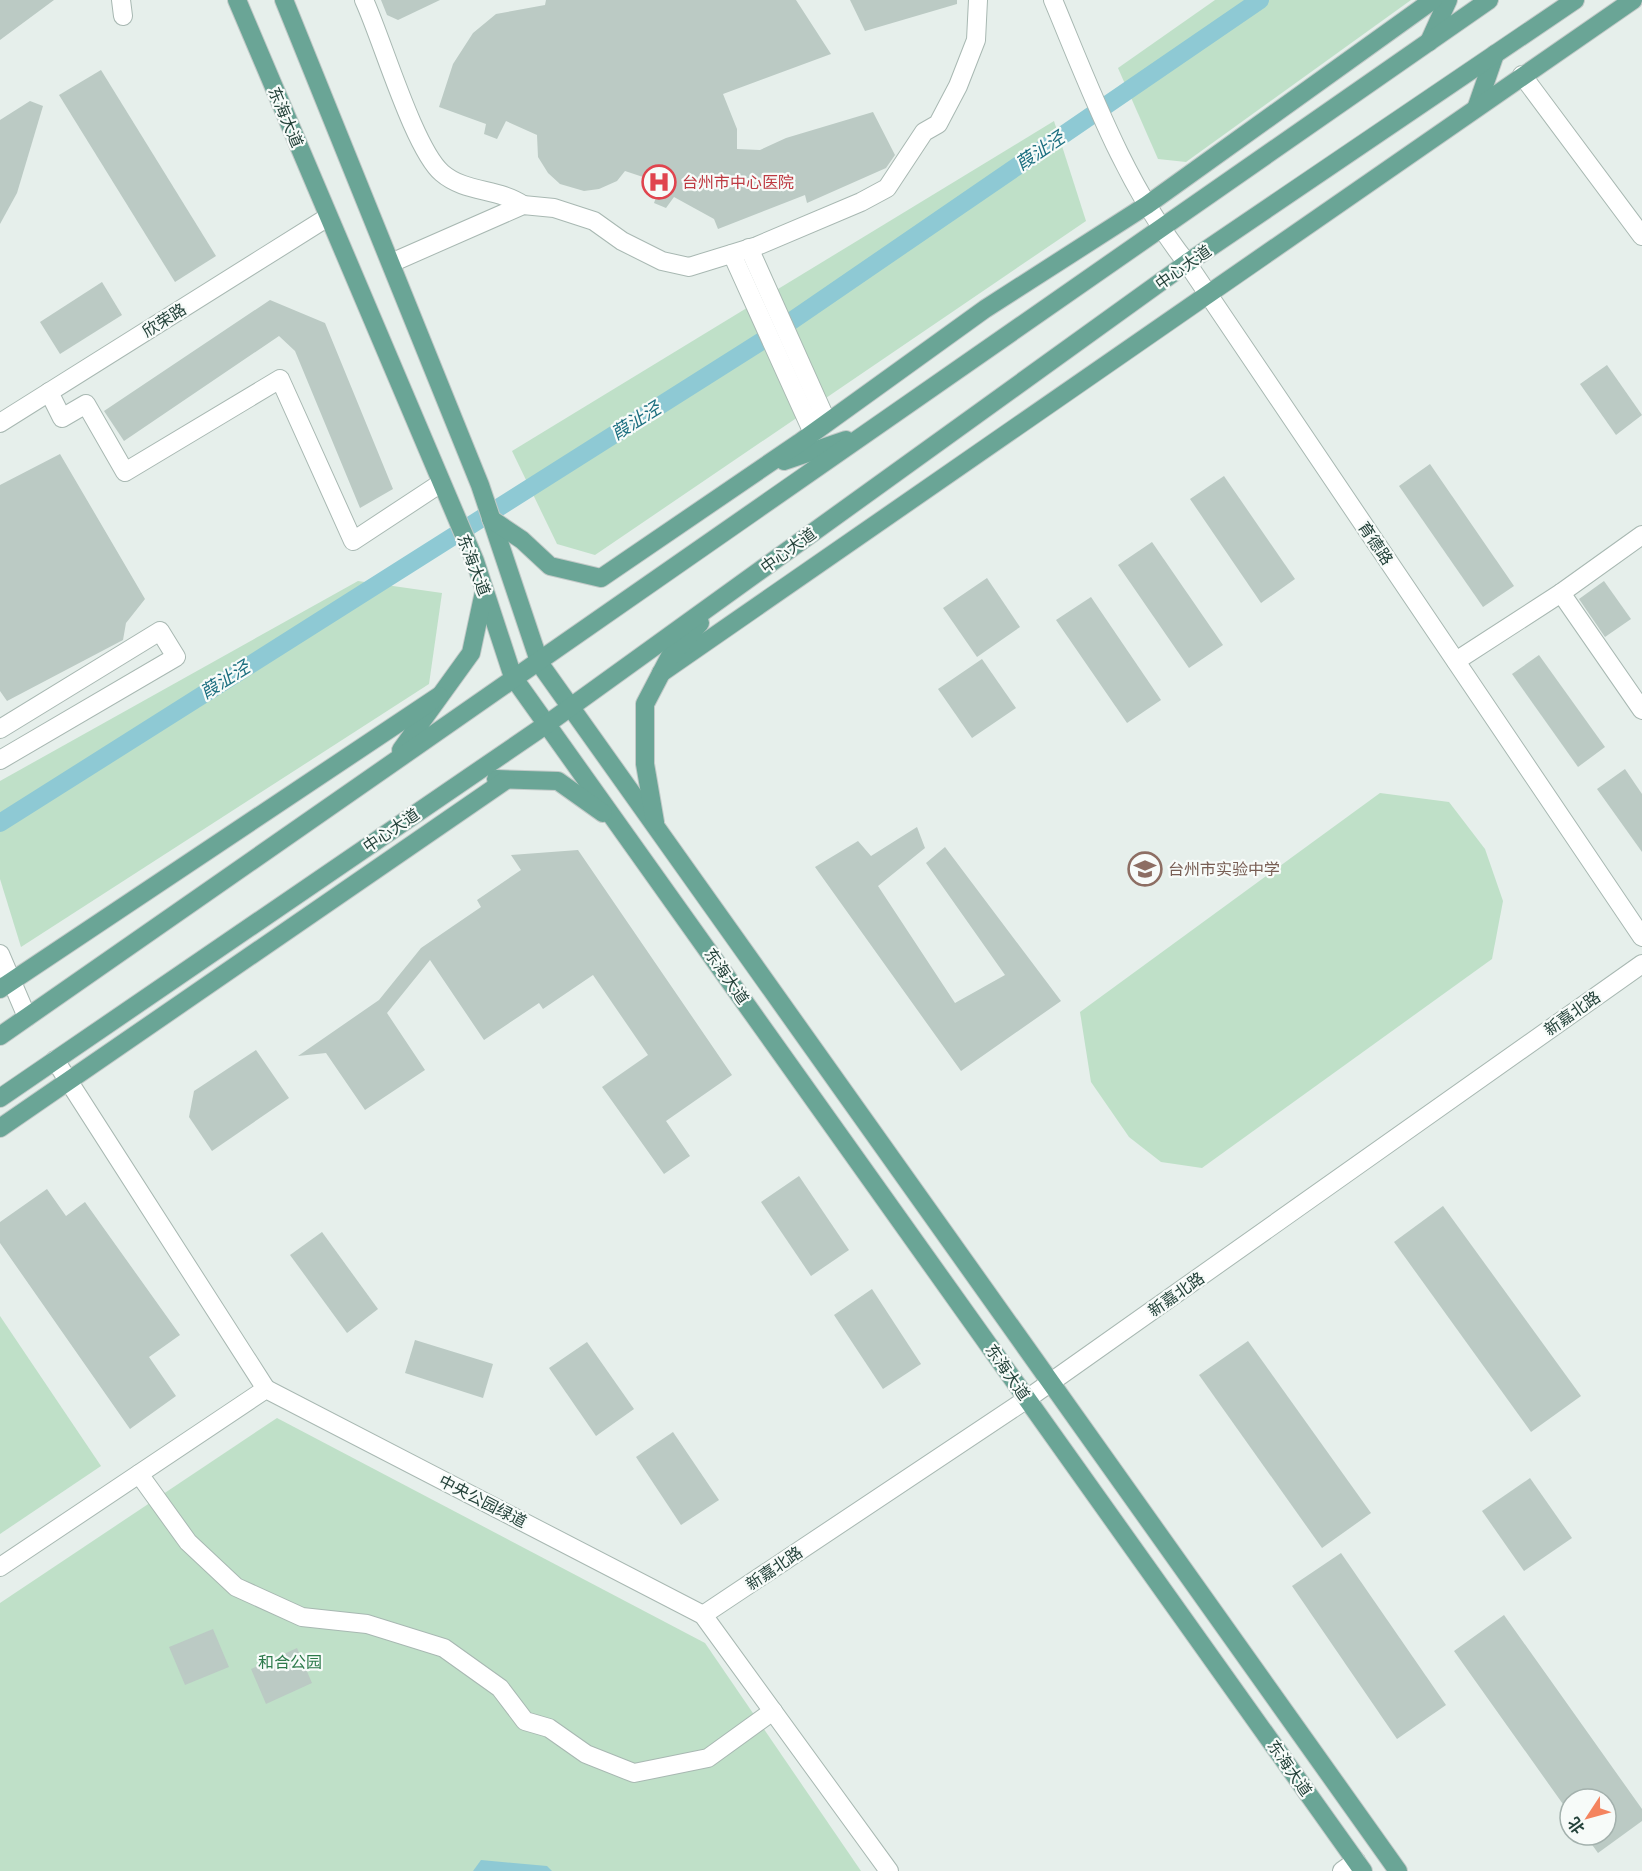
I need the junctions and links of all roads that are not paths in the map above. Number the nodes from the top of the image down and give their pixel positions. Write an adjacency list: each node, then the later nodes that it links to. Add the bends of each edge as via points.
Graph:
1 (237, 0): 17 (main road, 东海大道)
2 (284, 0): 22 (main road, 东海大道)
3 (364, 0): 15 (street, via 423,147 441,172 462,185 510,196)
4 (978, 0): 20 (street, via 976,40 958,86 938,124 924,132 887,188)
5 (1053, 0): 16 (street, 育德路, via 1114,146)
6 (1433, 0): 16 (main road)
7 (1448, 0): 11 (main road)
8 (1489, 0): 11 (main road)
9 (1575, 0): 12 (main road, 中心大道)
10 (1633, 0): 13 (main road)
11 (1429, 42): 18 (main road)
12 (1496, 54): 14 (main road); 23 (main road, 中心大道)
13 (1522, 75): 14 (main road); 19 (street)
14 (1477, 106): 24 (main road)
15 (523, 205): 21 (street, via 554,208 594,221 622,241 662,261 690,267); 22 (street)
16 (1147, 206): 18 (street, 育德路); 28 (main road, via 985,309)
17 (328, 217): 26 (street, 欣荣路); 31 (main road, 东海大道)
18 (1160, 229): 23 (street, 育德路); 29 (main road)
19 (1642, 236)
20 (749, 248): 21 (street); 25 (street, via 769,292)
21 (732, 254): 25 (street, via 754,302)
22 (391, 262): 33 (main road, 东海大道)
23 (1187, 264): 24 (street, 育德路); 32 (main road, 中心大道)
24 (1207, 293): 34 (main road); 40 (street, 育德路)
25 (793, 367): 28 (street)
26 (49, 392): 27 (street, 欣荣路); 31 (street, via 62,418 86,404 125,472 280,379 353,541)
27 (0, 423)
28 (820, 428): 30 (main road)
29 (863, 435): 30 (main road); 39 (main road)
30 (754, 472): 33 (main road, via 601,578 550,566)
31 (441, 483): 36 (main road, 东海大道)
32 (849, 507): 34 (main road); 38 (main road, 中心大道)
33 (491, 518): 39 (main road, 东海大道)
34 (866, 530): 41 (main road)
35 (1642, 535): 37 (street)
36 (484, 590): 42 (main road, 东海大道); 43 (main road, via 471,653)
37 (1561, 592): 40 (street); 45 (street)
38 (720, 599): 41 (main road, via 669,658); 44 (main road, 中心大道)
39 (539, 661): 42 (main road); 44 (main road, 东海大道)
40 (1456, 662): 54 (street, 育德路)
41 (661, 673): 52 (main road, via 645,704 645,764)
42 (513, 677): 46 (main road, 东海大道); 49 (main road)
43 (439, 696): 49 (main road); 57 (main road)
44 (570, 707): 46 (main road, 中心大道); 52 (main road, 东海大道)
45 (1642, 710)
46 (547, 724): 50 (main road, 中心大道); 53 (main road, 东海大道)
47 (0, 729): 48 (street, via 160,631 176,657)
48 (0, 760)
49 (394, 760): 58 (main road)
50 (465, 780): 51 (main road); 60 (main road, 中心大道)
51 (506, 780): 53 (main road, via 558,782 592,802); 61 (main road)
52 (656, 827): 64 (main road, 东海大道)
53 (625, 833): 66 (main road, 东海大道)
54 (1642, 937)
55 (0, 954): 57 (street)
56 (1642, 964): 64 (street, 新嘉北路)
57 (6, 985): 58 (street)
58 (27, 1017): 59 (main road)
59 (0, 1035)
60 (55, 1060): 61 (street); 62 (main road, 中心大道)
61 (70, 1080): 63 (main road); 65 (street)
62 (0, 1098)
63 (0, 1128)
64 (1051, 1382): 66 (street, 新嘉北路); 73 (main road, 东海大道)
65 (266, 1389): 67 (street); 69 (street, 中央公园绿道)
66 (1027, 1399): 69 (street, 新嘉北路); 71 (main road, 东海大道)
67 (139, 1474): 68 (street); 70 (street, via 188,1542 236,1587 302,1617 367,1624 444,1648 500,1688 525,1721 549,1728 586,1754 634,1773 708,1758)
68 (0, 1568)
69 (703, 1615): 70 (street, 中央公园绿道)
70 (773, 1711): 72 (street, 中央公园绿道)
71 (1354, 1868)
72 (890, 1871)
73 (1398, 1871)

